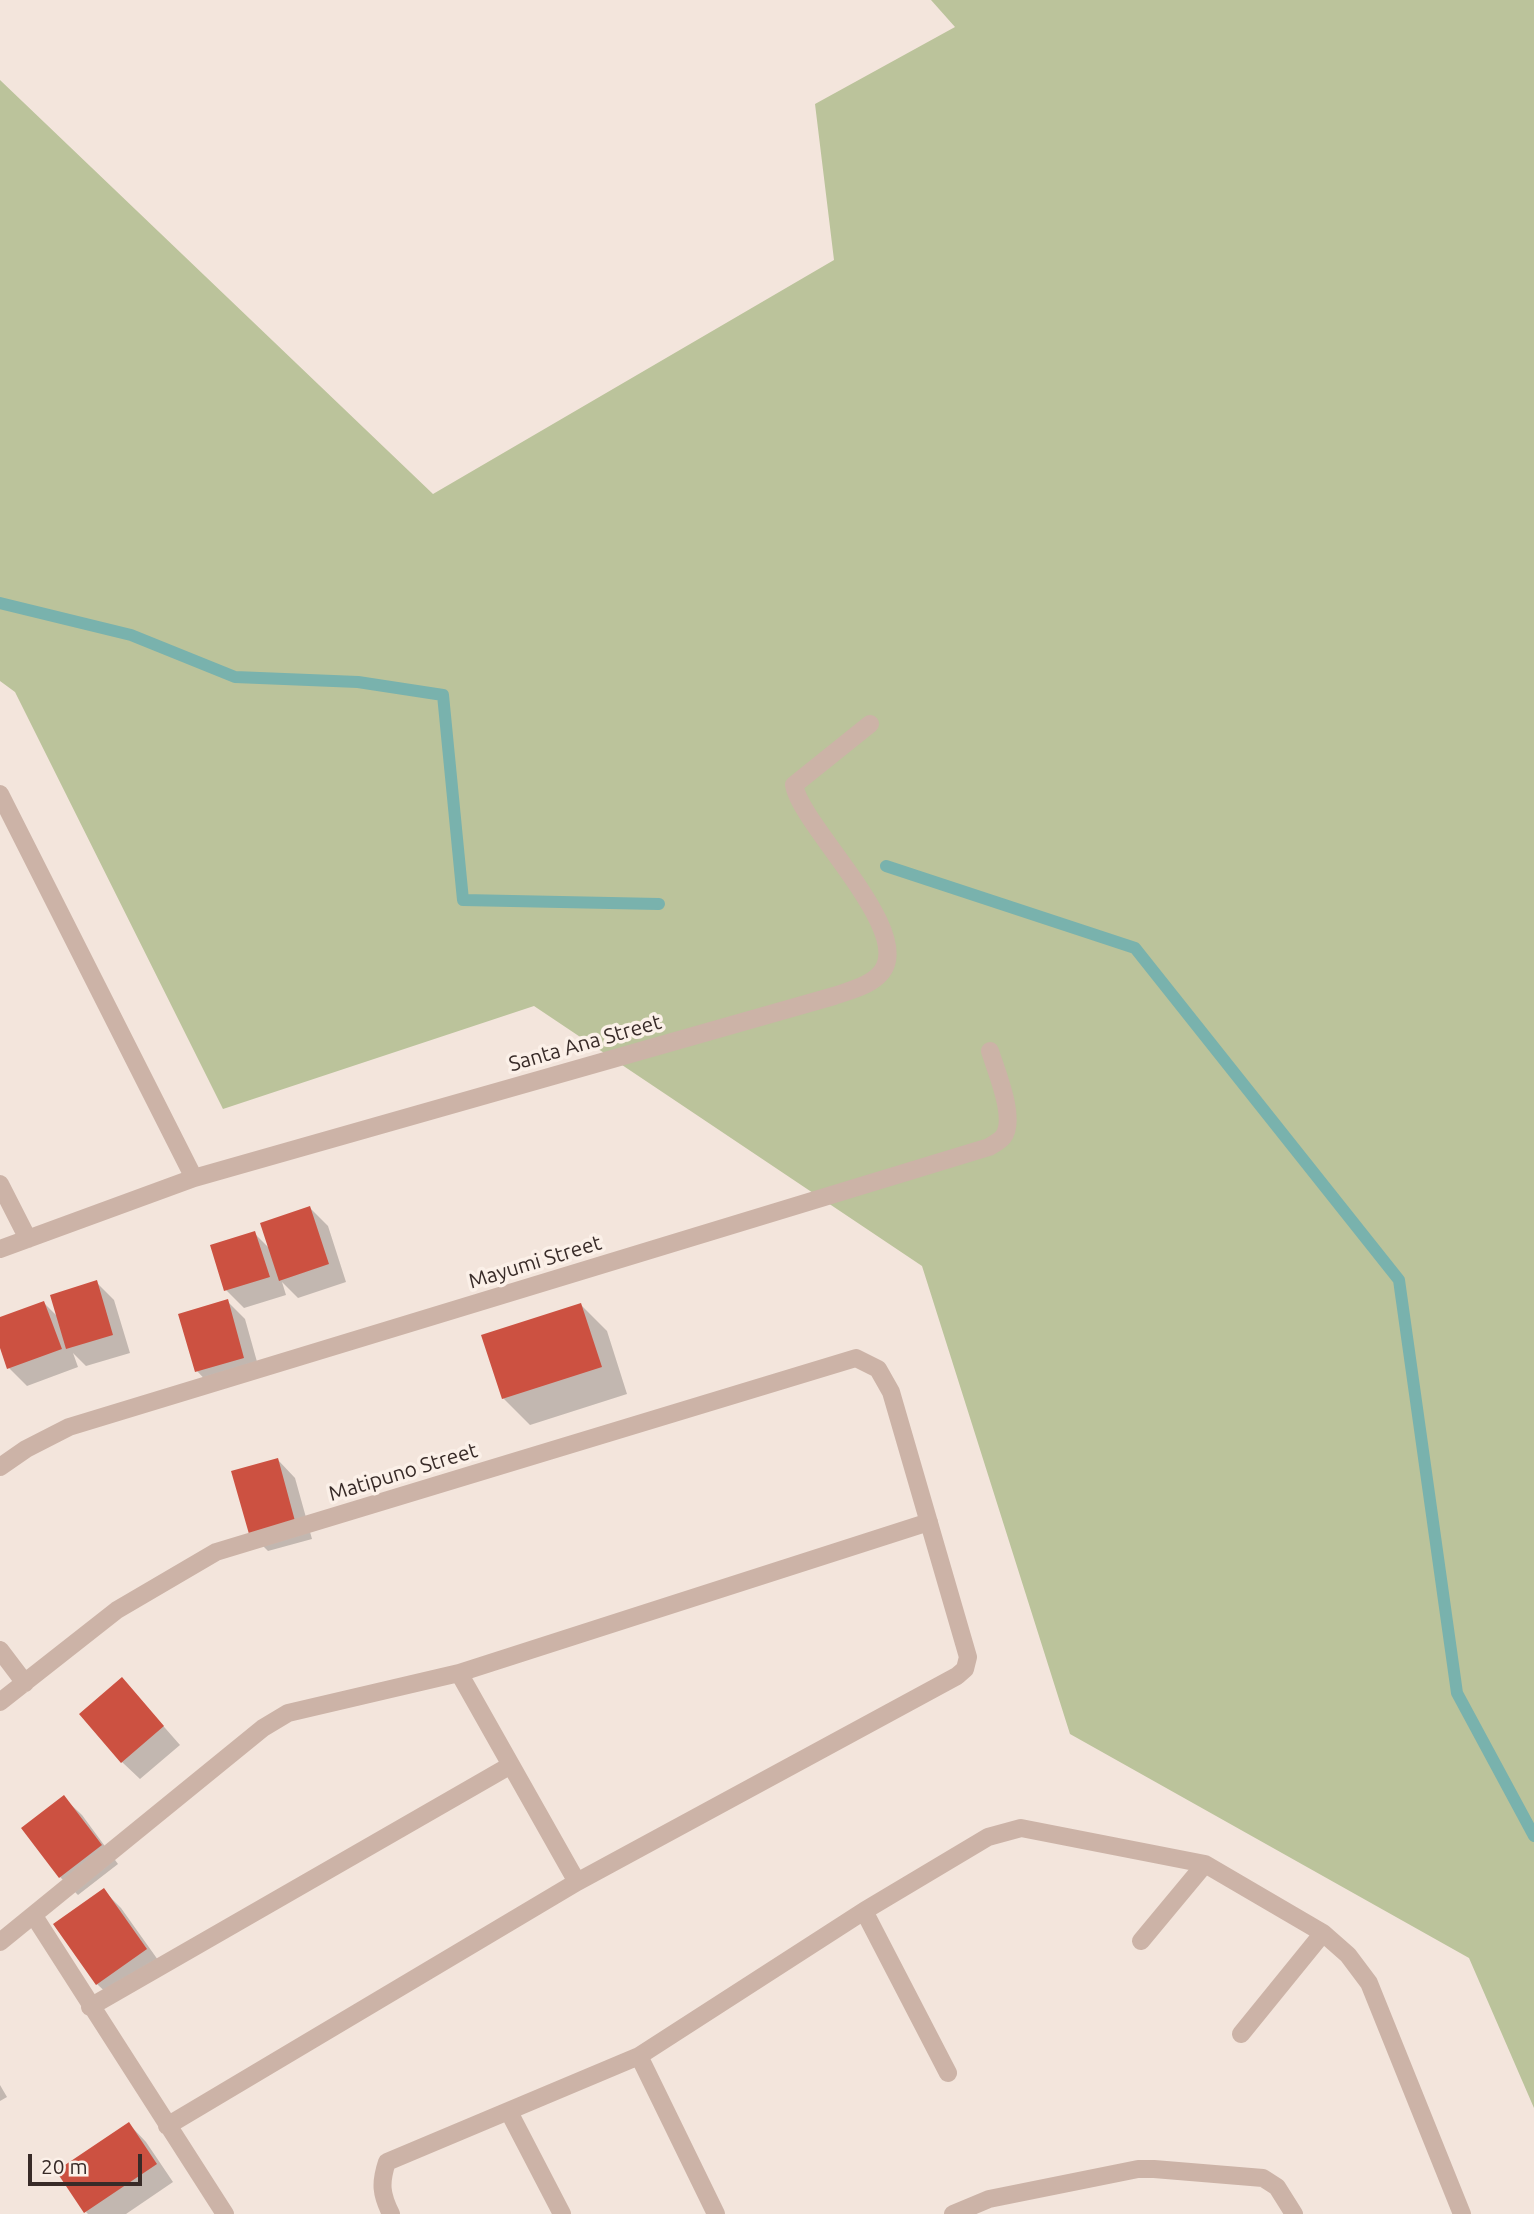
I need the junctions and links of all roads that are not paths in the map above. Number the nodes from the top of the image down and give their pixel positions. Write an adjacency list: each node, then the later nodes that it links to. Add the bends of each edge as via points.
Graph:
1 (870, 724): 4 (street, Santa Ana Street, via 794,785 796,798 885,932 888,959 879,976 805,1004)
2 (0, 794): 4 (street)
3 (990, 1051): 8 (street, Mayumi Street, via 1007,1122 1003,1137 989,1147 69,1427)
4 (194, 1178): 6 (street, Santa Ana Street)
5 (0, 1184): 6 (street)
6 (28, 1239): 7 (street, Santa Ana Street)
7 (0, 1249)
8 (0, 1467)
9 (929, 1522): 11 (street); 12 (street, Matipuno Street, via 891,1392 878,1369 856,1359 216,1552 117,1610); 16 (street, via 968,1657 965,1668)
10 (0, 1650): 12 (street)
11 (459, 1673): 14 (street); 18 (street, via 288,1713 263,1728)
12 (25, 1683): 13 (street, Matipuno Street)
13 (0, 1702)
14 (511, 1765): 16 (street); 22 (street)
15 (1205, 1864): 17 (street, via 1021,1828 988,1837); 19 (street); 20 (street)
16 (577, 1882): 27 (street)
17 (863, 1911): 24 (street); 25 (street)
18 (34, 1916): 21 (street); 22 (street)
19 (1323, 1933): 23 (street); 34 (street, via 1348,1955 1369,1983)
20 (1141, 1941)
21 (0, 1942)
22 (90, 2007): 27 (street)
23 (1241, 2034)
24 (639, 2056): 26 (street); 31 (street)
25 (948, 2073)
26 (509, 2112): 29 (street, via 387,2162 382,2195); 30 (street)
27 (167, 2126): 28 (street)
28 (225, 2214)
29 (391, 2214)
30 (562, 2214)
31 (716, 2214)
32 (953, 2214): 33 (street, via 989,2199 1154,2169 1263,2178 1278,2187)
33 (1294, 2214)
34 (1462, 2214)

